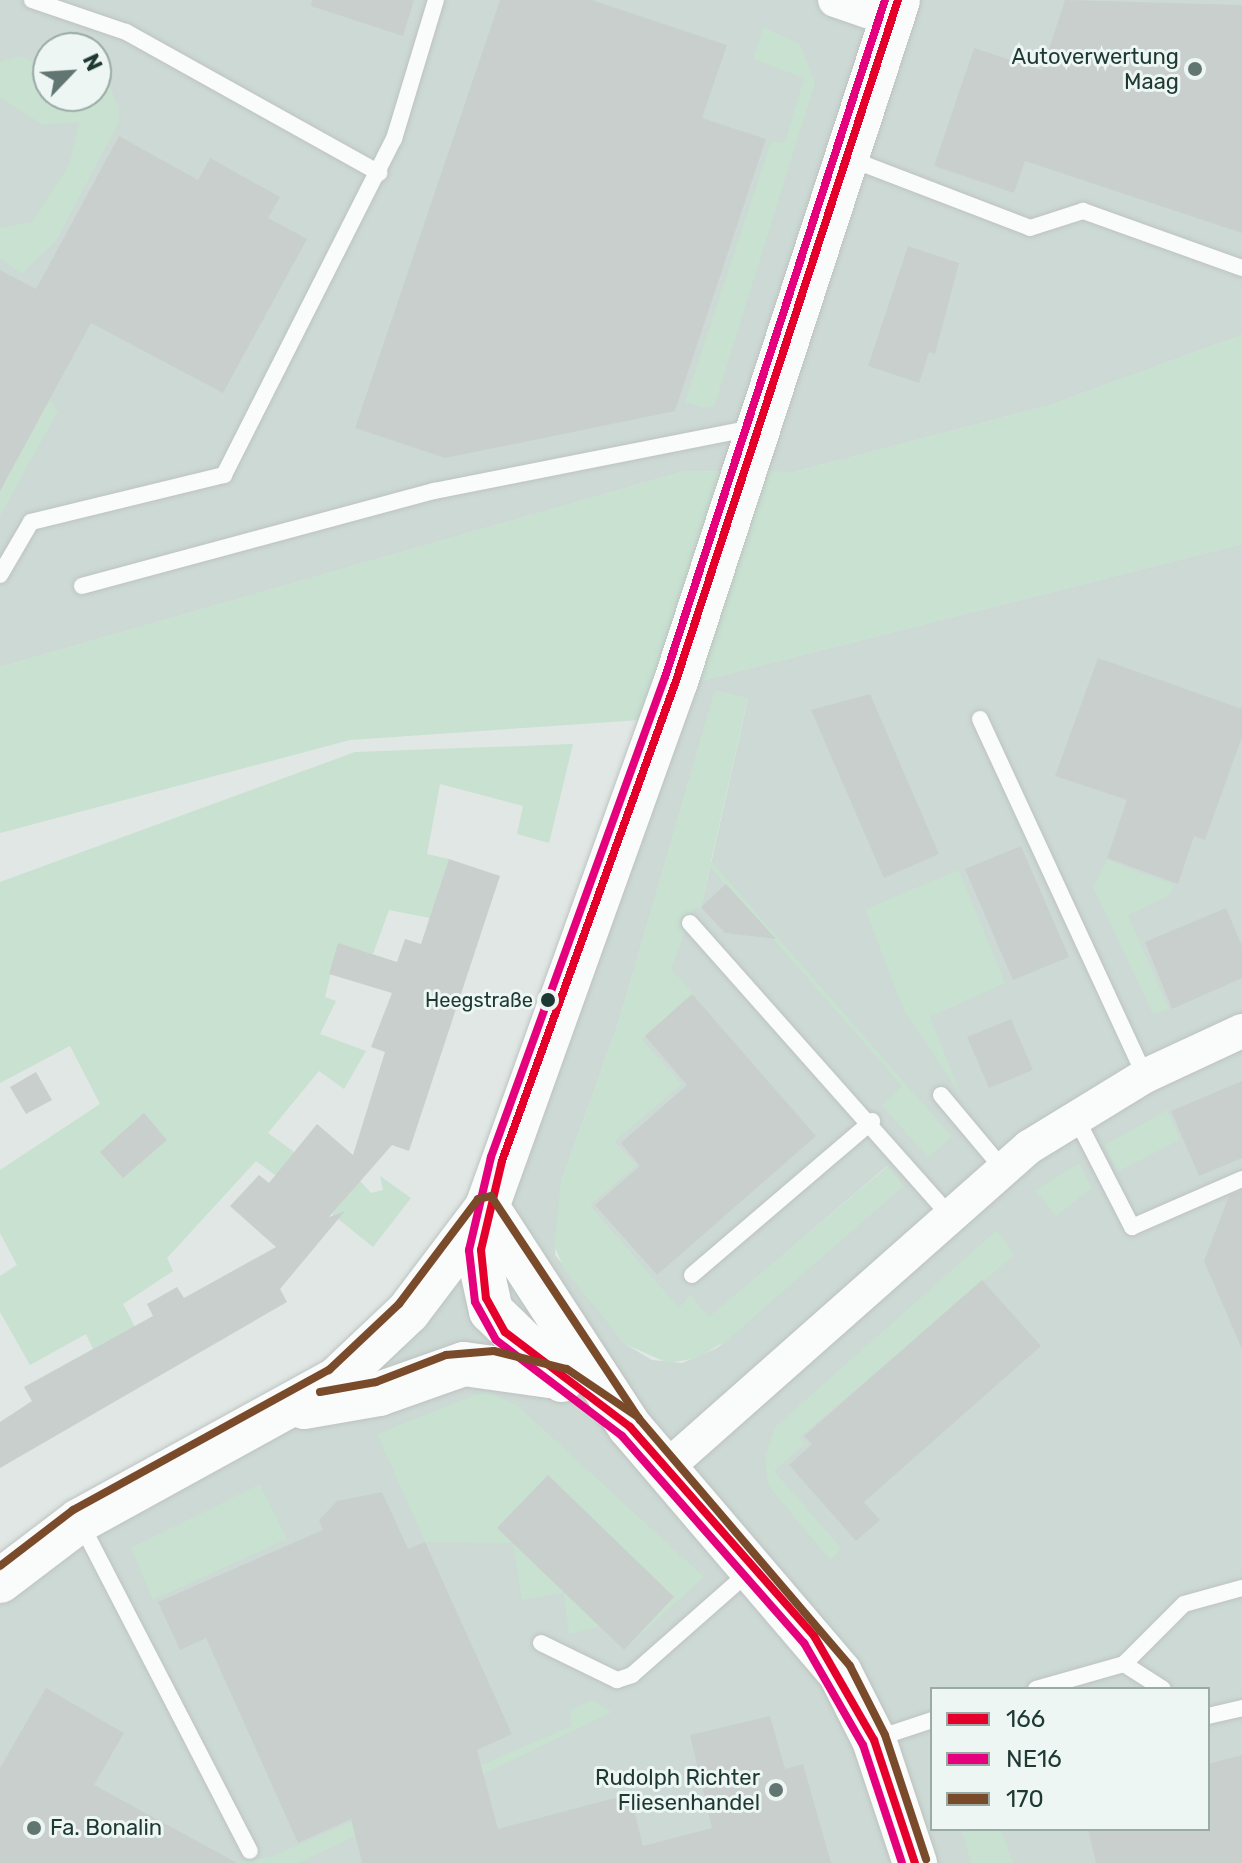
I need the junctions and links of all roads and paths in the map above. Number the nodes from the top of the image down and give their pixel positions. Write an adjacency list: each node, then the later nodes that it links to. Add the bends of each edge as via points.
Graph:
1 (32, 0): 6 (lane, via 126,32)
2 (436, 0): 6 (lane)
3 (835, 0): 4 (street)
4 (894, 9): 5 (street)
5 (846, 158): 7 (lane, via 1030,228 1083,211); 8 (street)
6 (379, 173): 9 (lane, via 224,475 31,522)
7 (1242, 268)
8 (759, 427): 10 (lane, via 434,491); 20 (street)
9 (0, 575)
10 (82, 586)
11 (980, 719): 14 (lane)
12 (690, 923): 17 (lane)
13 (1242, 1031): 14 (street)
14 (1145, 1076): 16 (street)
15 (941, 1095): 18 (lane)
16 (1075, 1116): 18 (street); 19 (lane, via 1132,1227)
17 (872, 1121): 21 (lane); 22 (lane)
18 (1003, 1169): 21 (street)
19 (1242, 1179)
20 (487, 1207): 23 (street, via 481,1266 491,1311); 24 (street, via 381,1341); 25 (street)
21 (950, 1216): 26 (street)
22 (692, 1275)
23 (562, 1380): 24 (street, via 515,1366 464,1364 379,1394); 25 (street)
24 (290, 1409): 27 (street)
25 (630, 1427): 26 (street)
26 (666, 1468): 28 (street)
27 (79, 1521): 29 (street); 39 (lane)
28 (754, 1567): 31 (lane, via 632,1675 603,1675); 38 (street, via 840,1673)
29 (4, 1568)
30 (1242, 1588): 32 (lane, via 1184,1604)
31 (541, 1643)
32 (1124, 1664): 33 (lane); 34 (lane)
33 (1043, 1687)
34 (1160, 1687)
35 (1242, 1708): 36 (lane)
36 (1210, 1716)
37 (930, 1721): 38 (lane)
38 (874, 1740): 40 (street)
39 (250, 1851)
40 (915, 1863)

